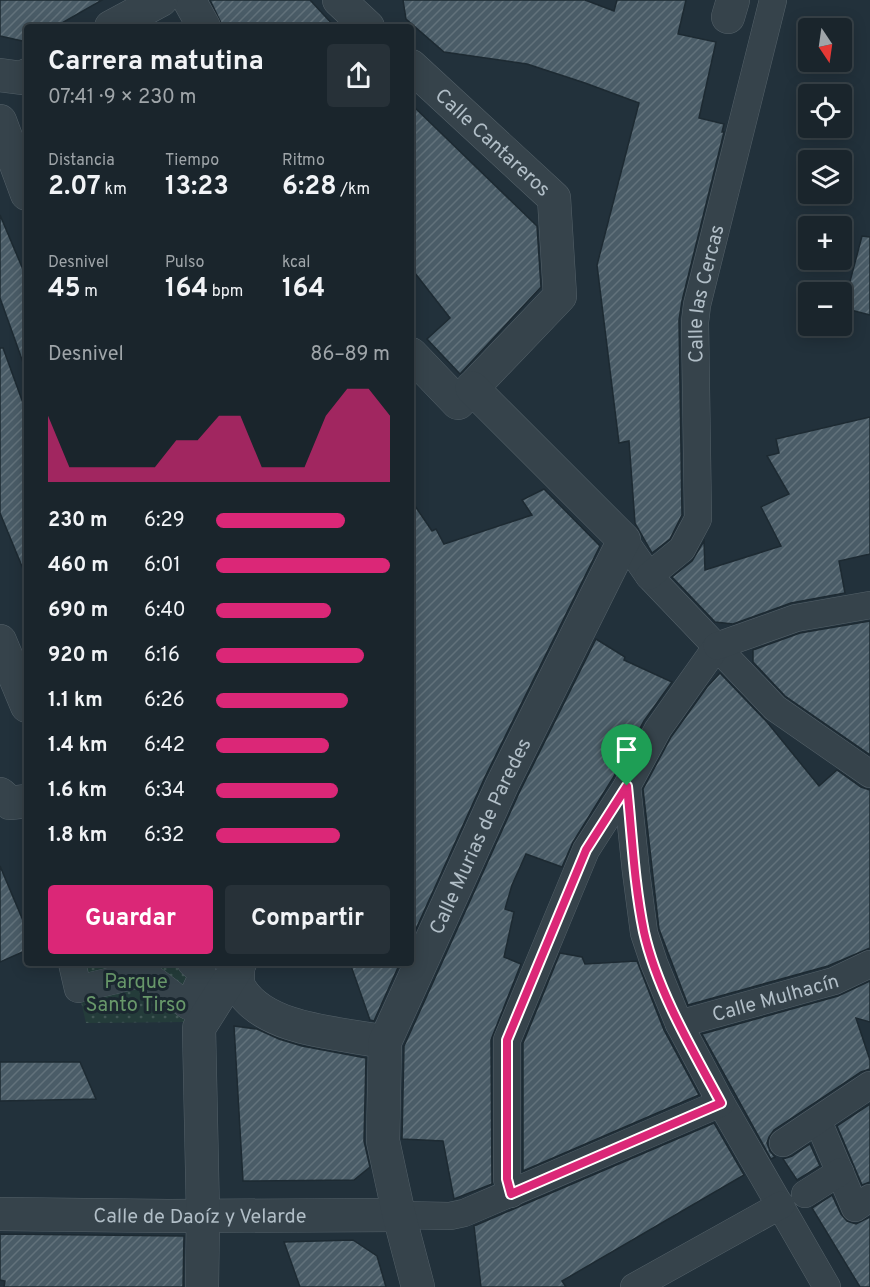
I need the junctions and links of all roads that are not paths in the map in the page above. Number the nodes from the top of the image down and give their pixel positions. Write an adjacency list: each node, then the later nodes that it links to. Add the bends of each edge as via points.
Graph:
1 (773, 0): 12 (street, Calle las Cercas, via 697,305 698,519 682,549)
2 (185, 6): 3 (street)
3 (122, 24)
4 (414, 69): 10 (street, Calle Cantareros, via 554,198 560,296)
5 (0, 75): 6 (street)
6 (24, 77)
7 (0, 121): 8 (street)
8 (24, 186)
9 (414, 356): 10 (street)
10 (465, 395): 11 (street)
11 (624, 540): 12 (street); 27 (street, Calle Murias de Paredes, via 502,784)
12 (649, 576): 15 (street)
13 (870, 605): 15 (street, via 796,618)
14 (0, 641): 16 (street)
15 (717, 646): 17 (street, via 775,708); 18 (street, via 658,729)
16 (24, 699)
17 (870, 774)
18 (627, 786): 26 (street, via 645,933); 33 (street, via 586,850 507,1040 507,1179)
19 (0, 794): 20 (street, via 10,803)
20 (24, 801)
21 (870, 964): 26 (street, Calle Mulhacín, via 834,981)
22 (73, 966): 23 (street, via 78,988 145,973 188,1006 203,974)
23 (194, 966)
24 (238, 966): 39 (street, via 199,1028)
25 (239, 966): 27 (street, via 239,989 257,1008 291,1024)
26 (678, 1024): 29 (street)
27 (385, 1042): 38 (street, Calle Murias de Paredes, via 383,1140)
28 (870, 1085): 30 (street)
29 (721, 1103): 33 (street); 36 (street)
30 (818, 1121): 31 (street); 32 (street)
31 (783, 1143)
32 (840, 1172): 34 (street); 35 (street, via 855,1208)
33 (511, 1194): 38 (street, via 450,1216)
34 (805, 1194)
35 (870, 1198)
36 (781, 1205): 42 (street); 43 (street)
37 (0, 1214): 39 (street, Calle de Daoíz y Velarde)
38 (399, 1215): 39 (street, Calle de Daoíz y Velarde); 41 (street, Calle Murias de Paredes)
39 (203, 1216): 40 (street)
40 (202, 1287)
41 (418, 1287)
42 (634, 1287)
43 (827, 1287)

